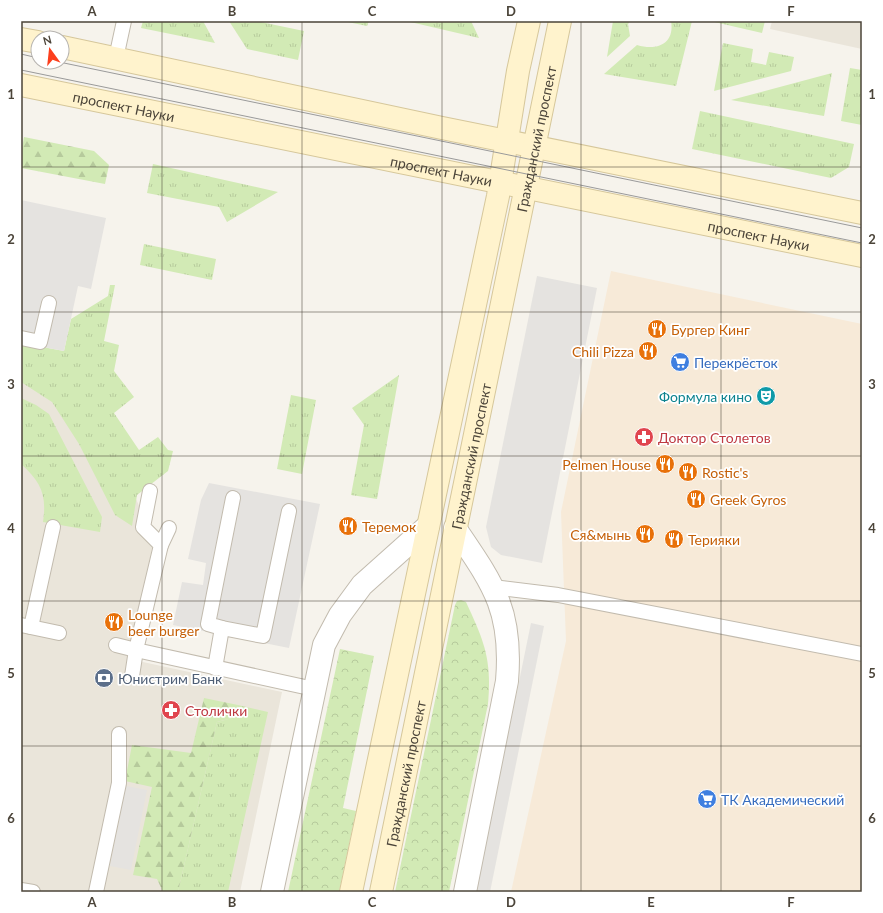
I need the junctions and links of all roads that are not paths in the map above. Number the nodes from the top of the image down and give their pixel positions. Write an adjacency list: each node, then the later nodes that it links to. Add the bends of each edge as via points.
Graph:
1 (124, 21): 5 (lane)
2 (528, 21): 7 (main road, Гражданский проспект)
3 (560, 21): 8 (main road, Гражданский проспект)
4 (70, 49): 5 (main road)
5 (116, 58): 7 (main road)
6 (21, 84): 9 (main road, проспект Науки)
7 (508, 141): 8 (main road); 9 (main road, Гражданский проспект)
8 (533, 145): 10 (main road, Гражданский проспект); 11 (main road)
9 (501, 183): 10 (main road, проспект Науки); 18 (main road, Гражданский проспект)
10 (525, 186): 12 (main road, проспект Науки); 21 (main road, Гражданский проспект)
11 (862, 213)
12 (862, 256)
13 (49, 303): 14 (lane, via 40,342)
14 (21, 338)
15 (150, 491): 22 (lane, via 142,527)
16 (233, 498): 25 (lane, via 208,624)
17 (289, 511): 25 (lane, via 263,636)
18 (428, 526): 32 (street, via 362,585 340,615 324,645); 38 (main road, Гражданский проспект)
19 (53, 527): 24 (lane)
20 (169, 528): 22 (lane)
21 (454, 528): 23 (street); 39 (main road, Гражданский проспект)
22 (161, 545): 28 (lane)
23 (494, 587): 29 (lane, via 558,595); 40 (street, via 505,619 509,652 507,681)
24 (26, 626): 26 (lane)
25 (222, 628): 30 (lane)
26 (59, 633)
27 (116, 645): 28 (lane)
28 (136, 650): 30 (lane); 31 (lane)
29 (862, 654)
30 (215, 668): 32 (lane)
31 (132, 676)
32 (314, 689): 37 (street)
33 (119, 734): 36 (lane, via 119,783)
34 (21, 890): 35 (lane)
35 (33, 892)
36 (96, 892)
37 (272, 892)
38 (351, 892)
39 (381, 892)
40 (465, 892)

